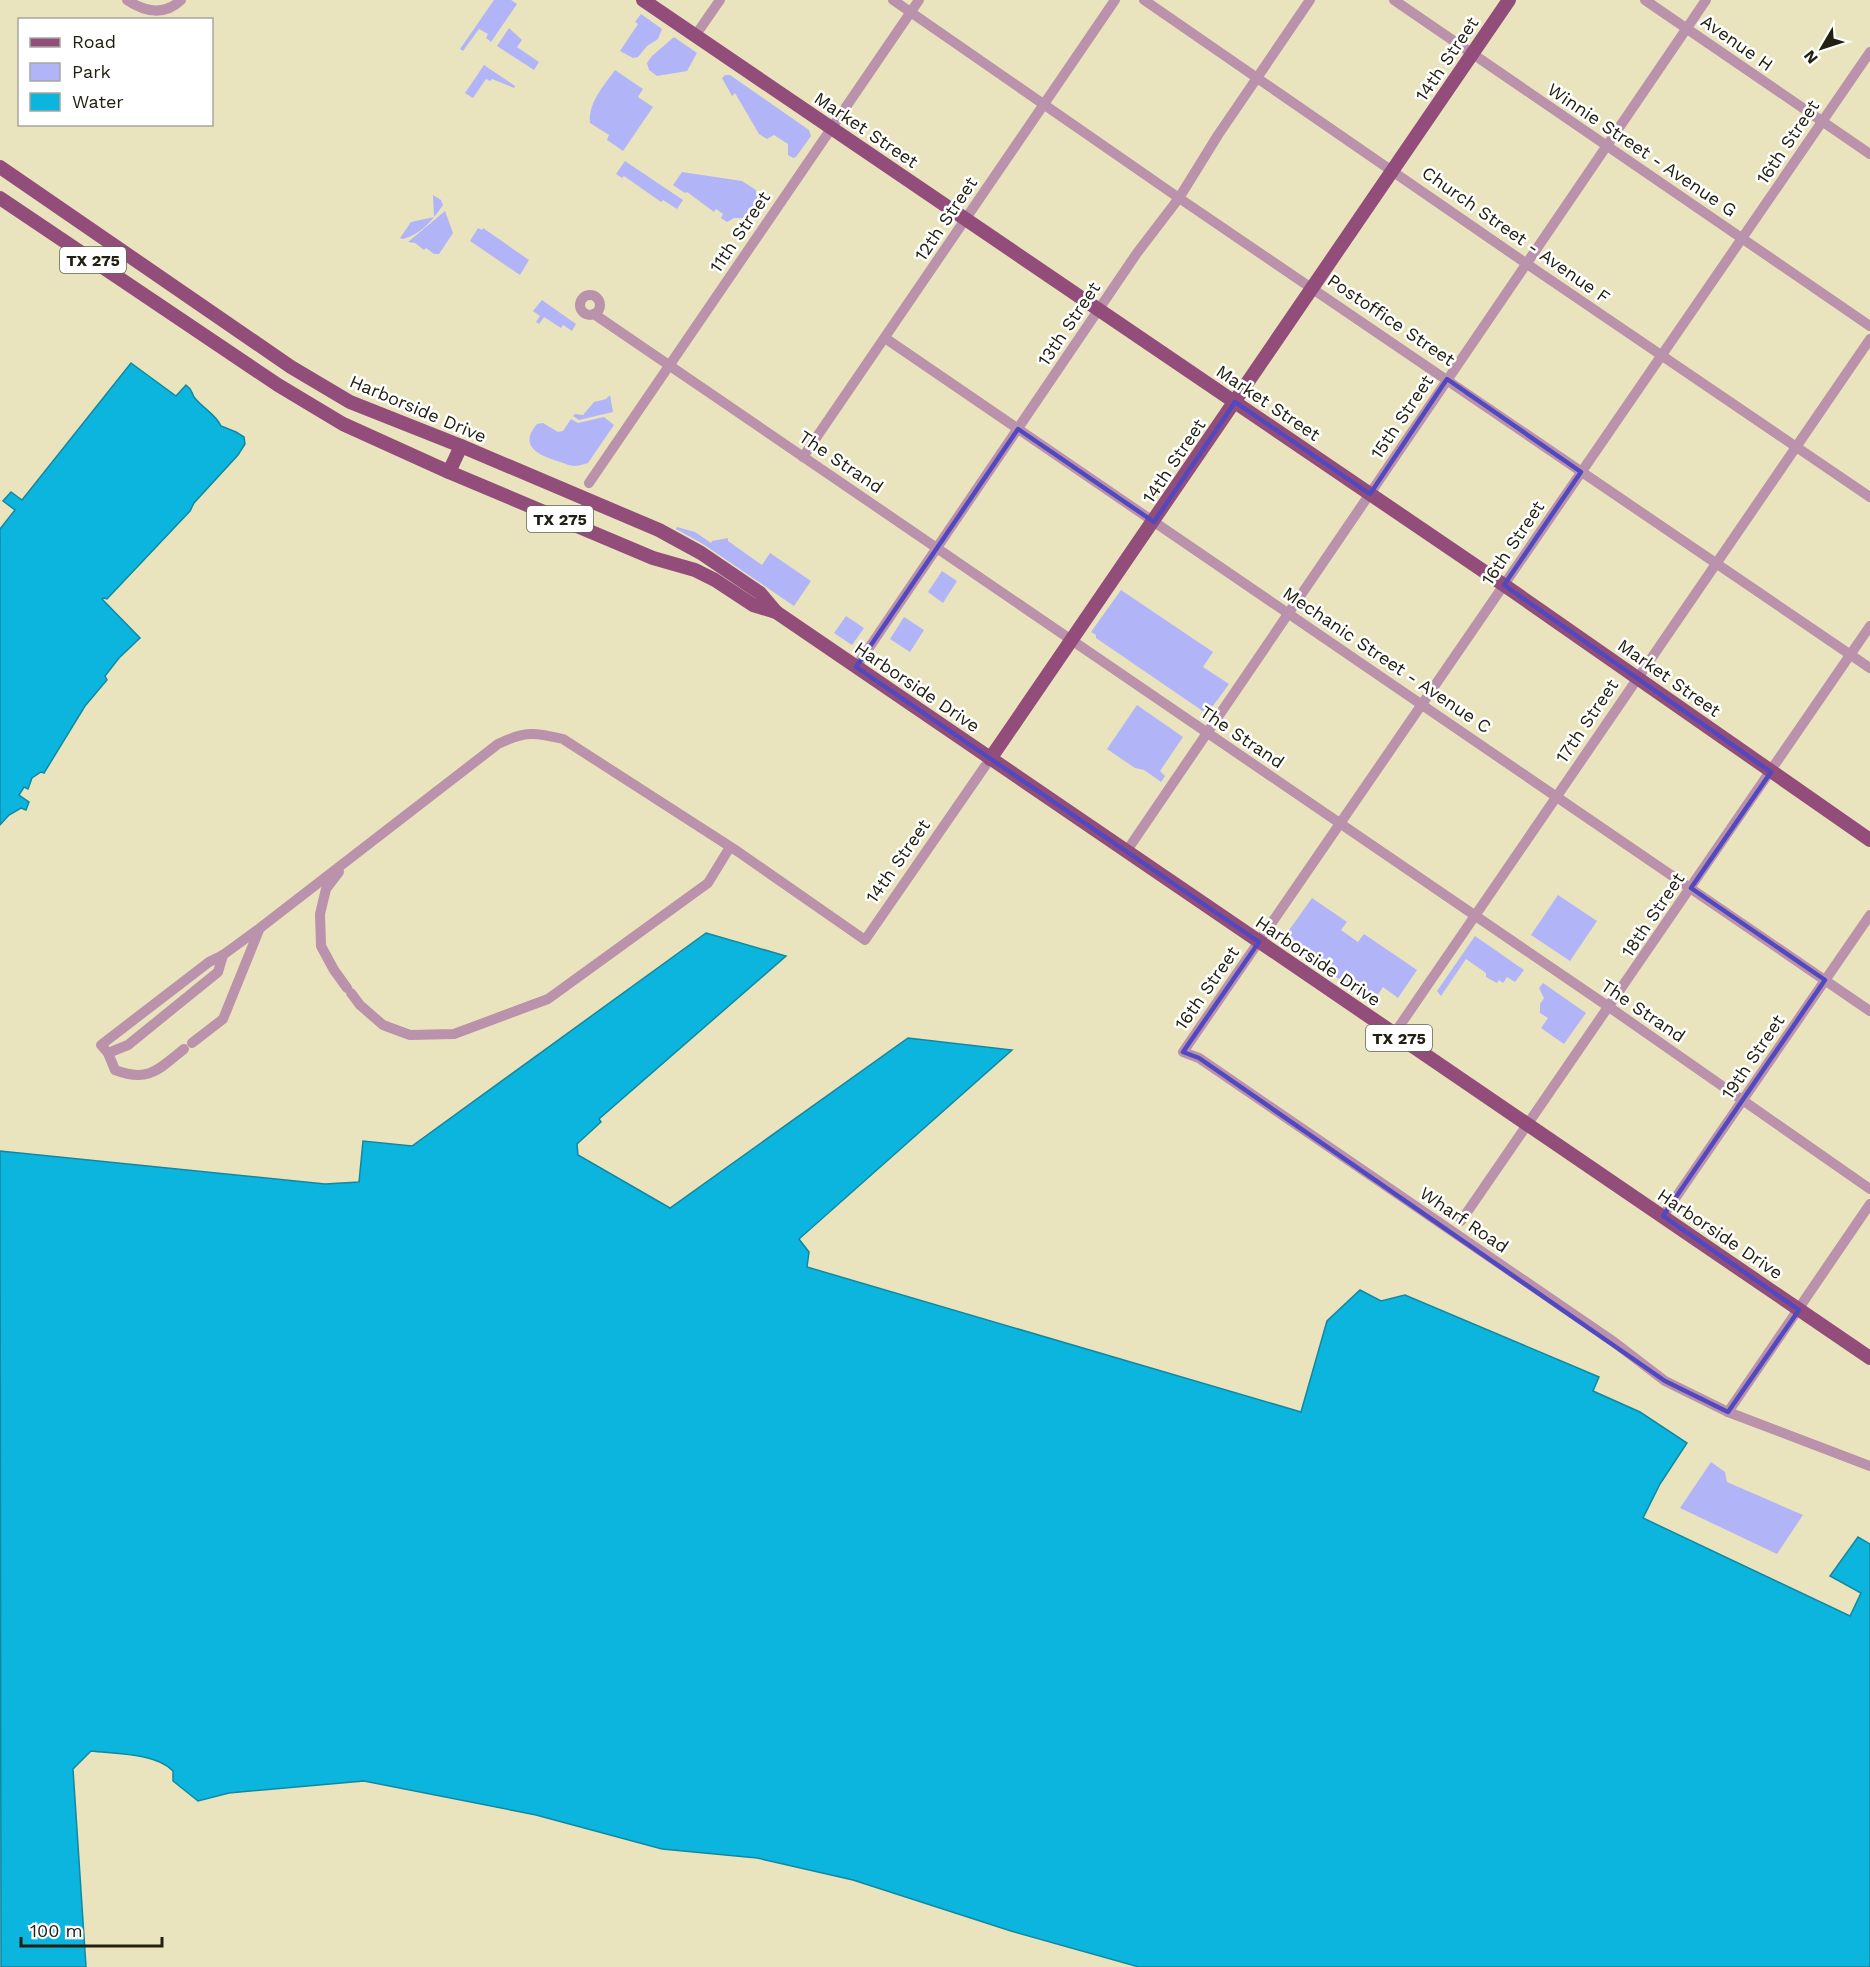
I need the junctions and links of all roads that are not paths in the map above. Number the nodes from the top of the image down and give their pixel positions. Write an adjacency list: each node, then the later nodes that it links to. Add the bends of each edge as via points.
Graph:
1 (128, 0): 2 (street, via 148,11 170,8)
2 (181, 0)
3 (643, 0): 16 (main road, Market Street)
4 (720, 0): 16 (street)
5 (893, 0): 14 (street, Postoffice Street)
6 (919, 0): 14 (street, 11th Street)
7 (1115, 0): 20 (street, 12th Street)
8 (1144, 0): 19 (street, Church Street - Avenue F)
9 (1310, 0): 19 (street, 13th Street)
10 (1394, 0): 18 (street, Winnie Street - Avenue G)
11 (1509, 0): 18 (main road, 14th Street)
12 (1646, 0): 15 (street, Avenue H)
13 (1706, 0): 15 (street, 15th Street)
14 (910, 12): 20 (street, Postoffice Street); 22 (street, 11th Street)
15 (1687, 28): 21 (street, Avenue H); 23 (street, 15th Street)
16 (695, 36): 22 (main road, Market Street)
17 (1870, 52): 21 (street, 16th Street)
18 (1473, 54): 23 (street, Winnie Street - Avenue G); 26 (main road, 14th Street)
19 (1257, 77): 26 (street, Church Street - Avenue F); 28 (street, 13th Street)
20 (1044, 104): 28 (street, Postoffice Street); 29 (street, 12th Street)
21 (1821, 122): 24 (street, Avenue H); 31 (street, 16th Street)
22 (830, 129): 29 (main road, Market Street); 43 (street, 11th Street)
23 (1607, 146): 31 (street, Winnie Street - Avenue G); 33 (street, 15th Street)
24 (1870, 154)
25 (0, 167): 30 (main road, Harborside Drive / TX 275)
26 (1393, 170): 33 (street, Church Street - Avenue F); 34 (main road, 14th Street)
27 (0, 198): 32 (main road, Harborside Drive / TX 275)
28 (1179, 198): 34 (street, Postoffice Street); 35 (street, 13th Street)
29 (966, 219): 35 (main road, Market Street); 39 (street, 12th Street)
30 (90, 229): 32 (main road); 37 (main road, Harborside Drive / TX 275)
31 (1742, 238): 38 (street, Winnie Street - Avenue G); 42 (street, 16th Street)
32 (76, 248): 41 (main road, Harborside Drive / TX 275)
33 (1527, 264): 42 (street, Church Street - Avenue F); 44 (street, 15th Street)
34 (1313, 287): 44 (street, Postoffice Street); 46 (main road, 14th Street)
35 (1099, 309): 46 (main road, Market Street); 48 (street, 13th Street)
36 (594, 314): 43 (street, The Strand)
37 (233, 326): 41 (main road); 45 (main road, Harborside Drive / TX 275)
38 (1870, 326)
39 (885, 338): 48 (street, Mechanic Street - Avenue C); 51 (street, 12th Street)
40 (1870, 339): 50 (street, 17th Street)
41 (221, 346): 47 (main road, Harborside Drive / TX 275)
42 (1662, 355): 50 (street, Church Street - Avenue F); 53 (street, 16th Street)
43 (669, 364): 51 (street, The Strand); 54 (street, 11th Street)
44 (1447, 379): 53 (street, Postoffice Street); 55 (street, 15th Street)
45 (350, 402): 47 (main road); 49 (main road, Harborside Drive / TX 275)
46 (1235, 402): 55 (main road, Market Street); 57 (main road, 14th Street)
47 (343, 424): 52 (main road, Harborside Drive / TX 275)
48 (1018, 429): 57 (street, Mechanic Street - Avenue C); 58 (street, 13th Street)
49 (461, 446): 52 (main road); 61 (main road, Harborside Drive / TX 275, via 659,530 760,593)
50 (1796, 446): 56 (street, Church Street - Avenue F); 59 (street, 17th Street)
51 (803, 457): 58 (street, The Strand)
52 (448, 472): 61 (main road, Harborside Drive / TX 275, via 653,558 695,570 753,605)
53 (1581, 472): 59 (street, Postoffice Street); 60 (street, 16th Street)
54 (590, 483)
55 (1370, 494): 60 (main road, Market Street); 62 (street, 15th Street)
56 (1870, 497)
57 (1154, 522): 62 (street, Mechanic Street - Avenue C); 64 (main road, 14th Street)
58 (937, 548): 64 (street, The Strand); 66 (street, 13th Street)
59 (1716, 562): 65 (street, Postoffice Street); 68 (street, 17th Street)
60 (1504, 585): 68 (main road, Market Street); 69 (street, 16th Street)
61 (776, 612): 66 (main road, Harborside Drive / TX 275)
62 (1289, 614): 69 (street, Mechanic Street - Avenue C); 70 (street, 15th Street)
63 (1870, 626): 65 (street, 18th Street)
64 (1072, 640): 70 (street, The Strand); 71 (main road, 14th Street)
65 (1851, 655): 67 (street, Postoffice Street); 72 (street, 18th Street)
66 (856, 667): 71 (main road, Harborside Drive / TX 275)
67 (1870, 668)
68 (1637, 677): 72 (main road, Market Street); 73 (street, 17th Street)
69 (1423, 704): 73 (street, Mechanic Street - Avenue C); 74 (street, 16th Street)
70 (1207, 733): 74 (street, The Strand); 77 (street, 15th Street)
71 (990, 759): 76 (street, 14th Street, via 865,940); 77 (main road, Harborside Drive / TX 275)
72 (1771, 772): 75 (main road, Market Street); 79 (street, 18th Street)
73 (1557, 796): 79 (street, Mechanic Street - Avenue C); 81 (street, 17th Street)
74 (1341, 824): 81 (street, The Strand); 83 (street, 16th Street)
75 (1870, 840)
76 (730, 847): 78 (street, via 563,739 540,733 518,734 498,744); 78 (street, via 708,883 548,999 454,1034 410,1035 383,1025 360,1005 334,970 321,946 320,914 326,890)
77 (1126, 852): 83 (main road, Harborside Drive / TX 275)
78 (349, 859): 82 (street)
79 (1691, 888): 85 (street, Mechanic Street - Avenue C); 86 (street, 18th Street)
80 (1870, 915): 85 (street, 19th Street)
81 (1475, 916): 86 (street, The Strand); 88 (street, 17th Street)
82 (260, 928): 84 (street); 89 (street, via 223,1019 152,1074 129,1075 115,1070)
83 (1259, 942): 88 (main road, Harborside Drive / TX 275); 90 (street, 16th Street)
84 (223, 955): 89 (street, via 209,962); 89 (street, via 218,972 128,1045)
85 (1825, 980): 87 (street, Mechanic Street - Avenue C); 91 (street, 19th Street)
86 (1609, 1007): 91 (street, The Strand); 92 (street, 18th Street)
87 (1870, 1011)
88 (1394, 1034): 92 (main road, Harborside Drive / TX 275)
89 (104, 1049)
90 (1183, 1052): 99 (street, Wharf Road, via 1199,1058 1614,1342 1665,1381)
91 (1744, 1100): 93 (street, The Strand); 95 (street, 19th Street)
92 (1528, 1126): 95 (main road, Harborside Drive / TX 275); 96 (street, 18th Street)
93 (1870, 1189)
94 (1870, 1204): 97 (street)
95 (1663, 1216): 97 (main road, Harborside Drive / TX 275)
96 (1461, 1221)
97 (1799, 1310): 98 (main road, Harborside Drive / TX 275); 99 (street)
98 (1870, 1358)
99 (1728, 1412): 100 (street, Wharf Road)
100 (1870, 1466)

